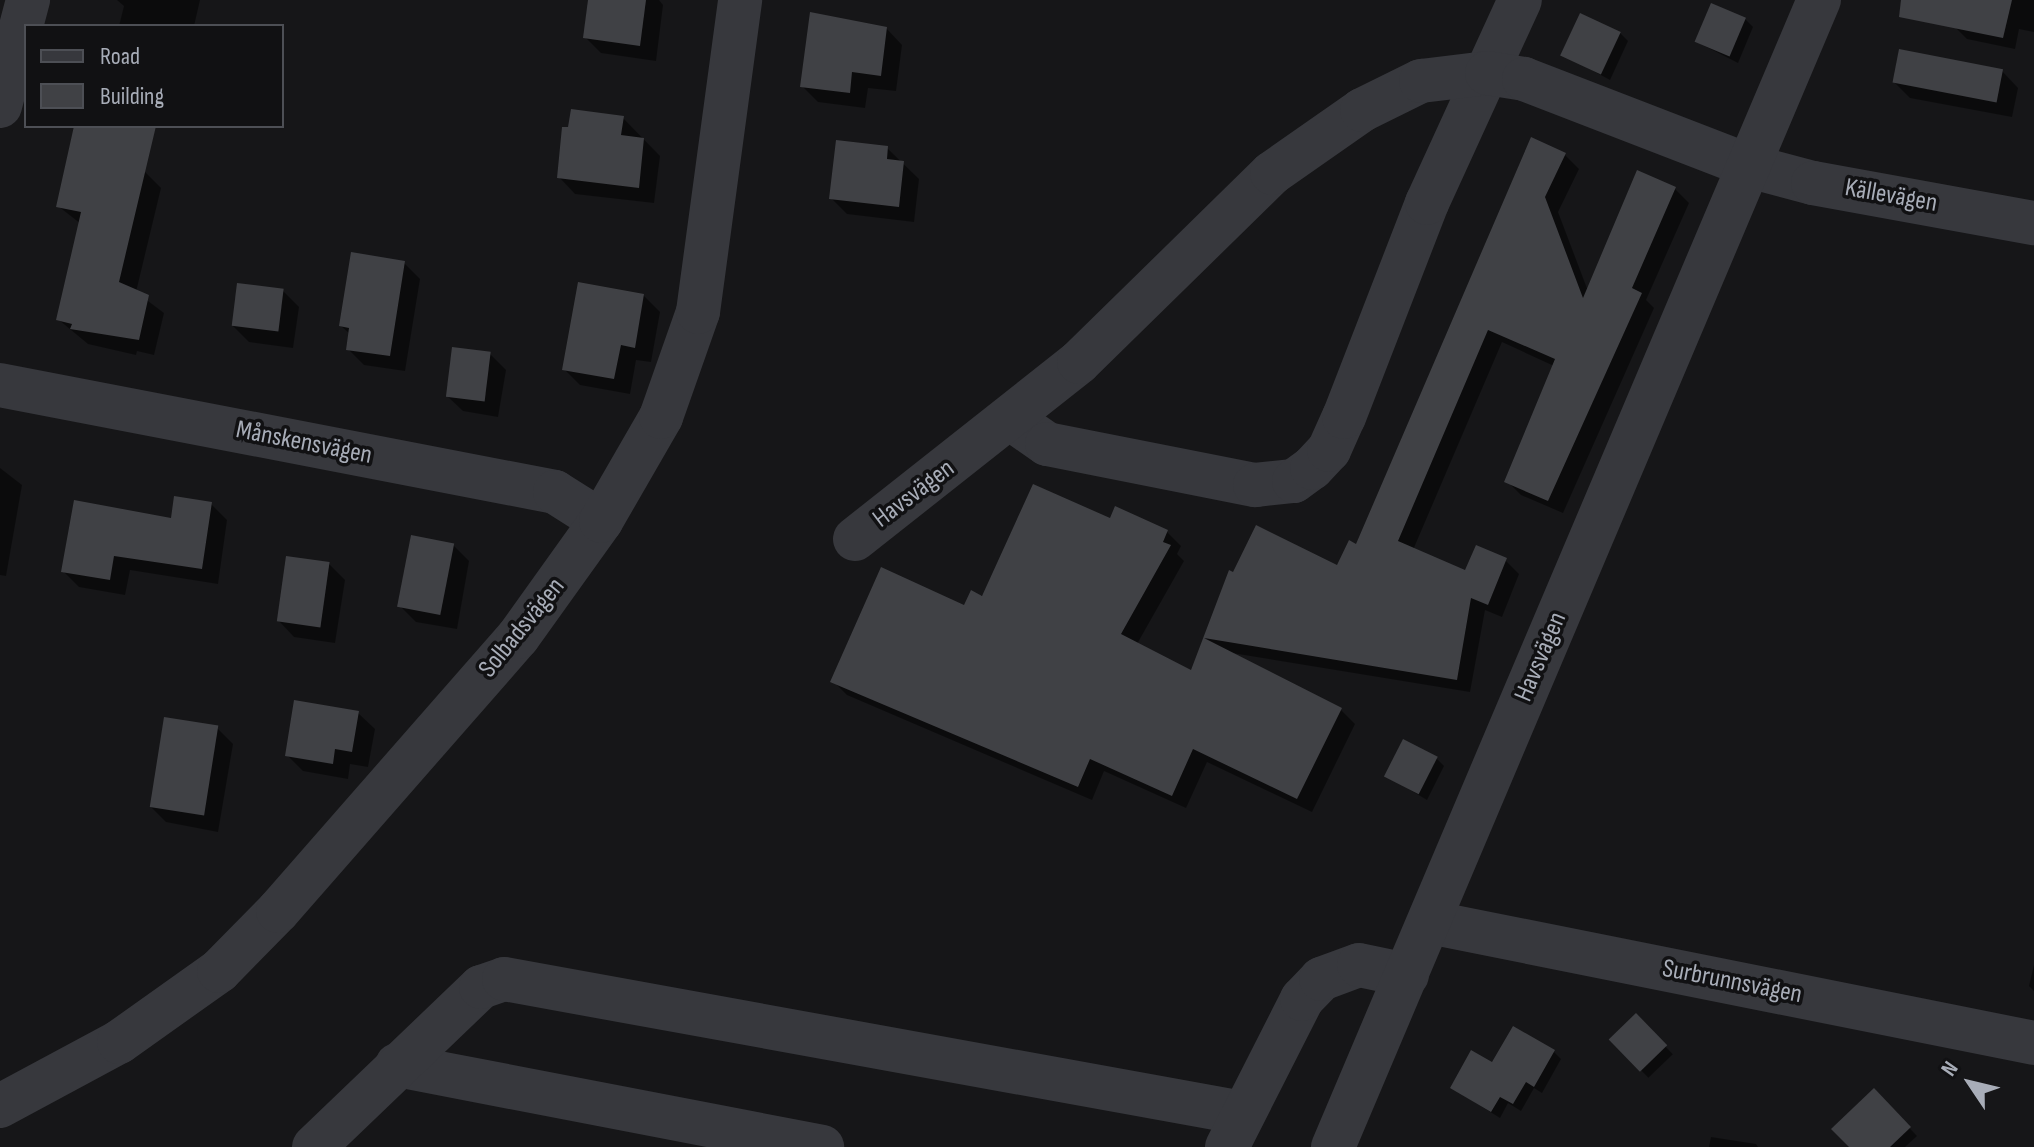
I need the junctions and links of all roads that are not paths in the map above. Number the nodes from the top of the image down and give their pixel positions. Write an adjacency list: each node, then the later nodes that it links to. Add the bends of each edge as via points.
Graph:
1 (28, 0): 6 (street)
2 (740, 0): 11 (street, Solbadsvägen, via 698,312 661,417)
3 (1520, 0): 5 (street)
4 (1819, 0): 7 (street, Havsvägen)
5 (1487, 73): 7 (street, Havsvägen, via 1524,79); 10 (street, Havsvägen, via 1421,81 1325,134 1230,210 1122,324); 10 (street, via 1385,303 1344,417 1329,450 1312,468 1294,481 1255,485 1047,444)
6 (0, 106)
7 (1749, 166): 8 (street, Källevägen, via 1813,183); 13 (street, Havsvägen)
8 (2034, 223)
9 (0, 385): 11 (street, Månskensvägen, via 555,492)
10 (1011, 419): 12 (street, Havsvägen)
11 (601, 521): 17 (street, Solbadsvägen, via 518,637 219,971 170,1010)
12 (855, 539)
13 (1429, 922): 14 (street, Havsvägen); 15 (street, Surbrunnsvägen)
14 (1407, 975): 18 (street, via 1359,965 1321,979 1302,999); 21 (street, Havsvägen)
15 (2034, 1043)
16 (397, 1065): 18 (street, via 481,987 504,979); 19 (street); 20 (street)
17 (11, 1091)
18 (1234, 1130)
19 (314, 1147)
20 (822, 1147)
21 (1333, 1147)

